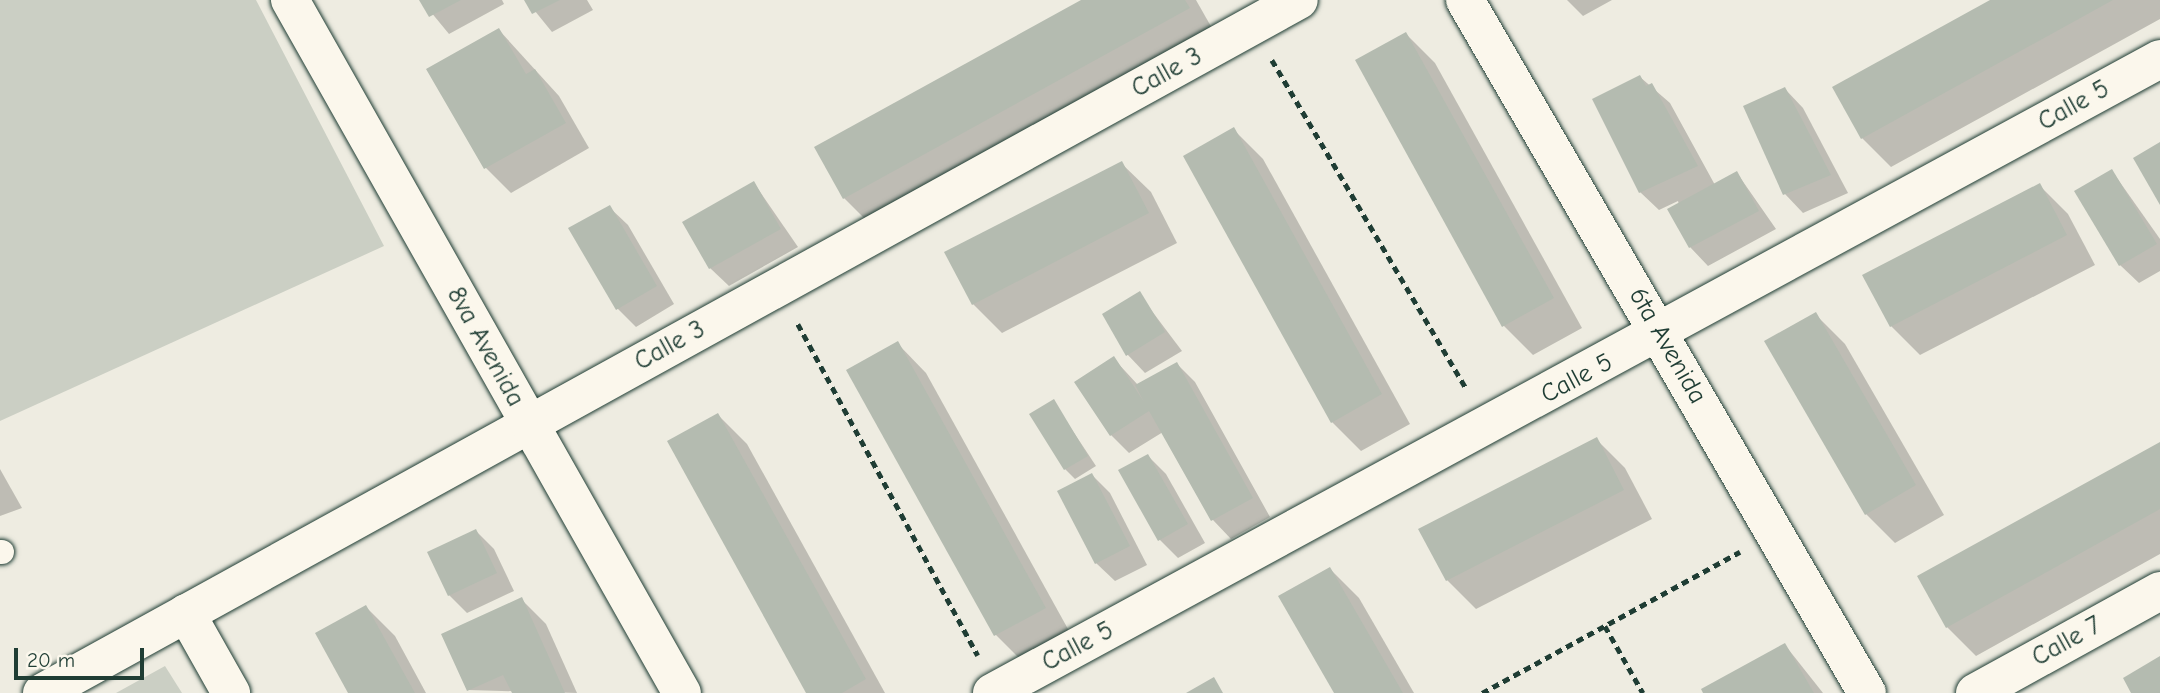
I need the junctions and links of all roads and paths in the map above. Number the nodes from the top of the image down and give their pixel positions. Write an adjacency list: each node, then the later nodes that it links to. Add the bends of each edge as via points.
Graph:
1 (290, 0): 8 (street, 8va Avenida)
2 (1299, 0): 4 (street, Calle 3)
3 (1465, 0): 7 (street, 6ta Avenida)
4 (1251, 26): 6 (street, Calle 3); 9 (path)
5 (2160, 59): 7 (street, Calle 5)
6 (778, 287): 8 (street, Calle 3); 14 (path)
7 (1661, 334): 9 (street, Calle 5); 10 (street, 6ta Avenida)
8 (528, 424): 12 (street, Calle 3); 17 (street, 8va Avenida)
9 (1489, 426): 14 (street, Calle 5)
10 (1775, 533): 13 (path); 20 (street, 6ta Avenida)
11 (2160, 591): 21 (street, Calle 7)
12 (186, 613): 15 (street, Calle 3); 16 (street)
13 (1605, 626): 18 (path); 19 (path)
14 (994, 692)
15 (42, 693)
16 (231, 693)
17 (682, 693)
18 (1482, 693)
19 (1643, 693)
20 (1867, 693)
21 (1975, 693)

